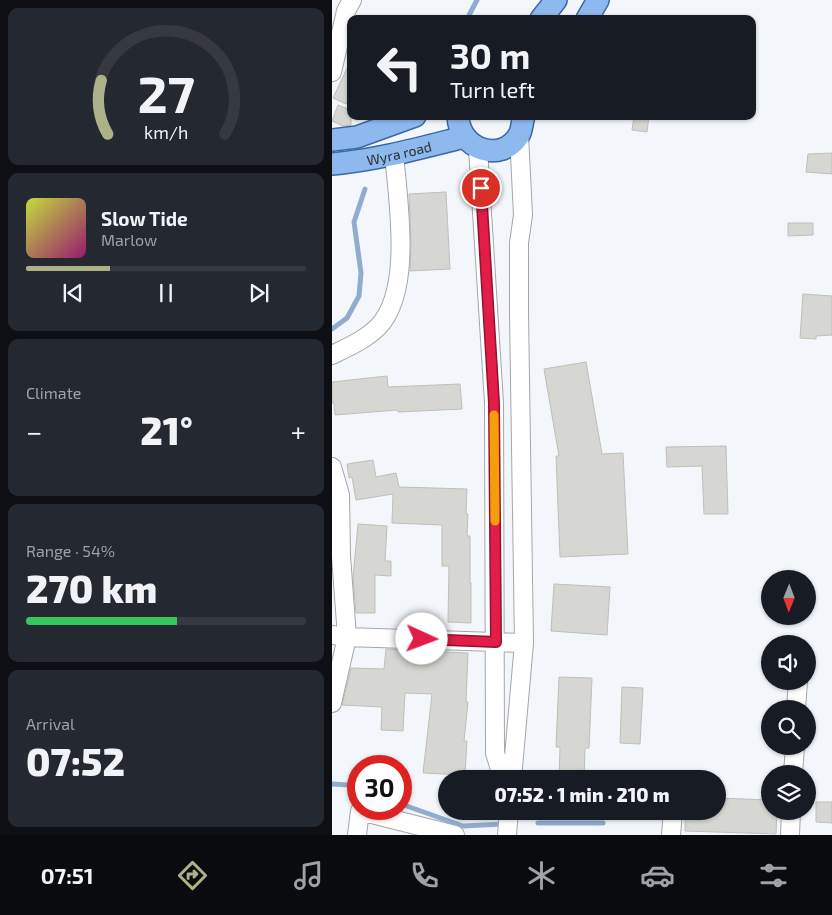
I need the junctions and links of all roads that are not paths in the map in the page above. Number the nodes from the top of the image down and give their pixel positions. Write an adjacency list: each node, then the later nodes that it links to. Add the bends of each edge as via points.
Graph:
1 (556, 0): 4 (main road)
2 (598, 0): 5 (main road)
3 (343, 7): 6 (street)
4 (543, 15)
5 (589, 15)
6 (332, 72)
7 (404, 120): 10 (main road, Wyra road, via 357,137)
8 (458, 120): 11 (main road)
9 (522, 121): 11 (main road, Wyra road, via 511,144 501,149 490,151); 18 (street, via 519,313)
10 (332, 140)
11 (471, 143): 12 (main road, Wyra road); 17 (street, via 494,403)
12 (394, 154): 13 (main road, Wyra road); 14 (street, via 401,253 393,303 379,326 359,342)
13 (332, 164)
14 (332, 355)
15 (332, 467): 16 (street, via 340,495)
16 (340, 636): 17 (street); 19 (street)
17 (496, 642): 18 (street); 20 (street, via 495,753)
18 (524, 643): 21 (street)
19 (332, 703)
20 (500, 770)
21 (513, 770)
22 (508, 820): 27 (street)
23 (672, 820): 28 (street)
24 (791, 820): 29 (street)
25 (357, 835): 26 (street, via 360,811)
26 (455, 835)
27 (507, 835)
28 (671, 835)
29 (790, 835)

